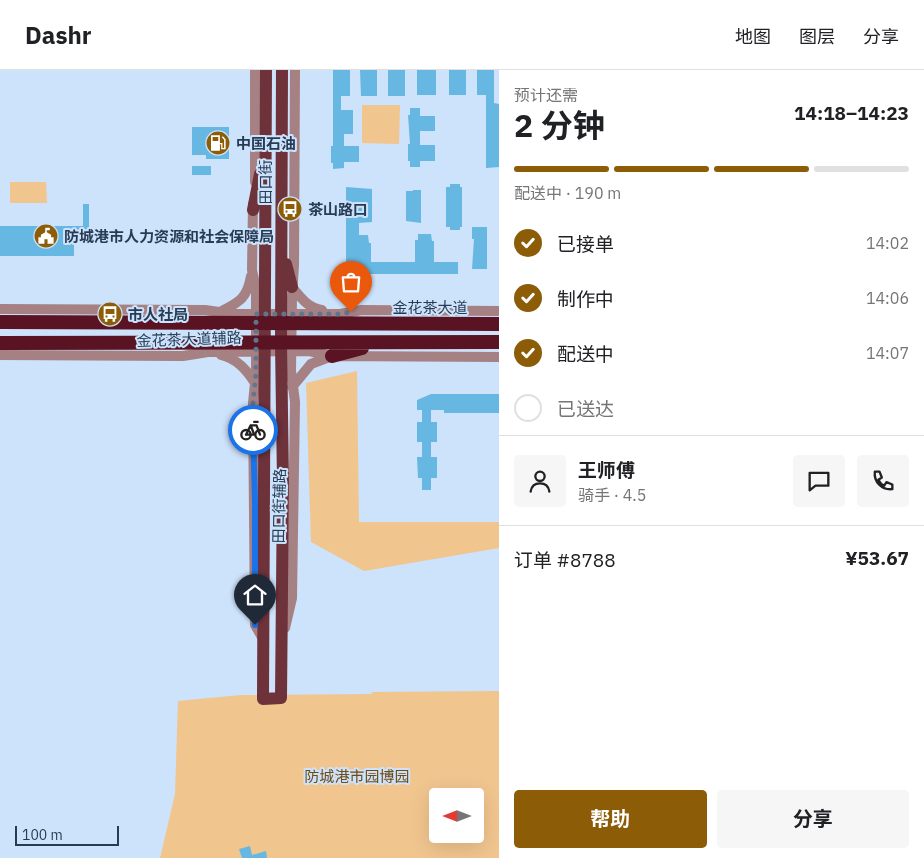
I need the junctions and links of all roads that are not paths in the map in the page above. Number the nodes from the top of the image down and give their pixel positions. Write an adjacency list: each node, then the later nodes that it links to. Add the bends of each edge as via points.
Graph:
1 (255, 70): 6 (street)
2 (266, 70): 5 (main road, 田口街)
3 (282, 70): 7 (main road, 田口街)
4 (295, 70): 9 (street)
5 (266, 144): 6 (main road); 14 (main road, 田口街)
6 (253, 210): 8 (street)
7 (281, 247): 9 (main road); 15 (main road, 田口街)
8 (252, 270): 12 (street, via 249,287 242,300); 14 (street)
9 (292, 287): 13 (street, via 314,309); 15 (street)
10 (0, 309): 12 (street, 金花茶大道辅路)
11 (499, 311): 13 (street, via 362,310)
12 (220, 312): 14 (street, 金花茶大道辅路); 17 (highway)
13 (340, 314): 15 (street); 18 (highway)
14 (260, 318): 15 (highway, 金花茶大道); 17 (highway, 金花茶大道); 23 (main road, 田口街)
15 (286, 318): 18 (highway, 金花茶大道); 24 (main road, 田口街)
16 (0, 322): 17 (highway, 金花茶大道)
17 (190, 322)
18 (386, 323): 19 (highway, 金花茶大道)
19 (499, 324)
20 (499, 342): 22 (highway)
21 (0, 343): 23 (highway)
22 (380, 343): 24 (highway); 27 (highway)
23 (260, 347): 24 (highway); 25 (street, 金花茶大道辅路); 29 (street, 田口街辅路); 32 (main road, 田口街)
24 (286, 347): 27 (street); 30 (street, 田口街辅路); 31 (main road, 田口街)
25 (208, 352): 26 (street, 金花茶大道辅路, via 183,356); 29 (street, via 231,357)
26 (0, 355)
27 (332, 356): 28 (street); 30 (street, via 311,364)
28 (499, 357)
29 (255, 382): 32 (main road); 34 (street, 田口街辅路)
30 (293, 384): 31 (street); 33 (street, 田口街辅路, via 295,402)
31 (283, 411): 33 (main road, 田口街)
32 (265, 412): 34 (main road, 田口街)
33 (289, 482): 34 (main road, 田口街, via 281,698 263,699 264,640)
34 (259, 568)

